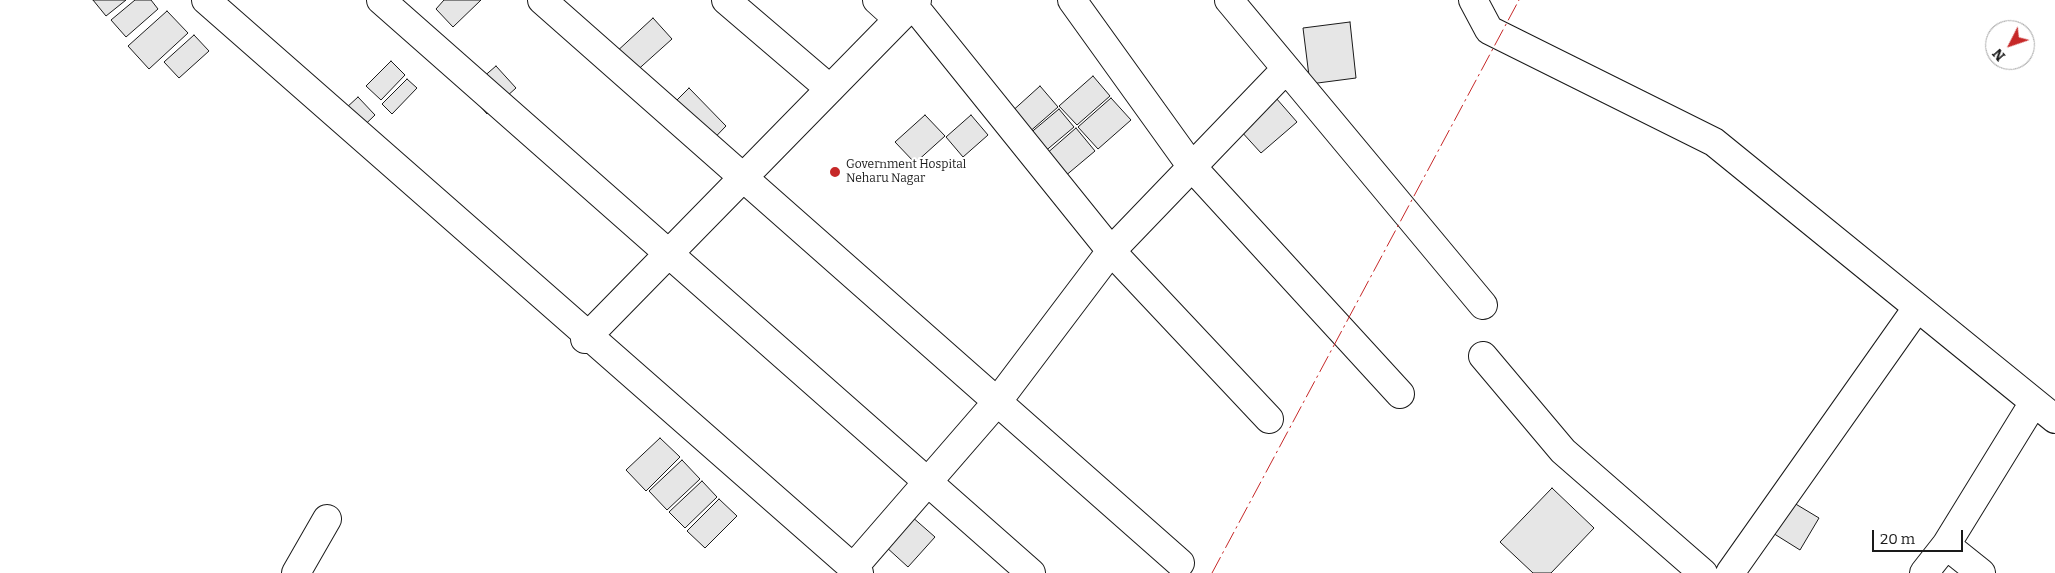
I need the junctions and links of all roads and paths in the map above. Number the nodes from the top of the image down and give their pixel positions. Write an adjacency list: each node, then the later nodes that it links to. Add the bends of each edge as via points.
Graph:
1 (206, 0): 18 (street)
2 (381, 0): 15 (street)
3 (542, 0): 13 (street)
4 (726, 0): 11 (street)
5 (877, 0): 9 (street)
6 (1072, 0): 12 (street)
7 (1229, 0): 10 (street)
8 (1473, 0): 17 (street, via 1489,30 1714,142)
9 (909, 6): 11 (street); 14 (street)
10 (1286, 69): 12 (street); 16 (street)
11 (830, 89): 13 (street)
12 (1192, 167): 14 (street); 20 (street)
13 (743, 178): 15 (street); 21 (street)
14 (1111, 251): 21 (street); 23 (street)
15 (669, 254): 18 (street); 25 (street)
16 (1482, 305)
17 (1917, 308): 22 (street); 33 (street)
18 (587, 338): 29 (street)
19 (1484, 356): 32 (street, via 1563,451)
20 (1400, 394)
21 (998, 402): 25 (street); 28 (street)
22 (2034, 402): 24 (street); 27 (street)
23 (1269, 419)
24 (2055, 419)
25 (928, 482): 29 (street); 31 (street)
26 (327, 520): 30 (street)
27 (1946, 545): 34 (street); 35 (street)
28 (1180, 563)
29 (856, 570)
30 (296, 573)
31 (1032, 573)
32 (1703, 573)
33 (1730, 573)
34 (1924, 573)
35 (1981, 573)

